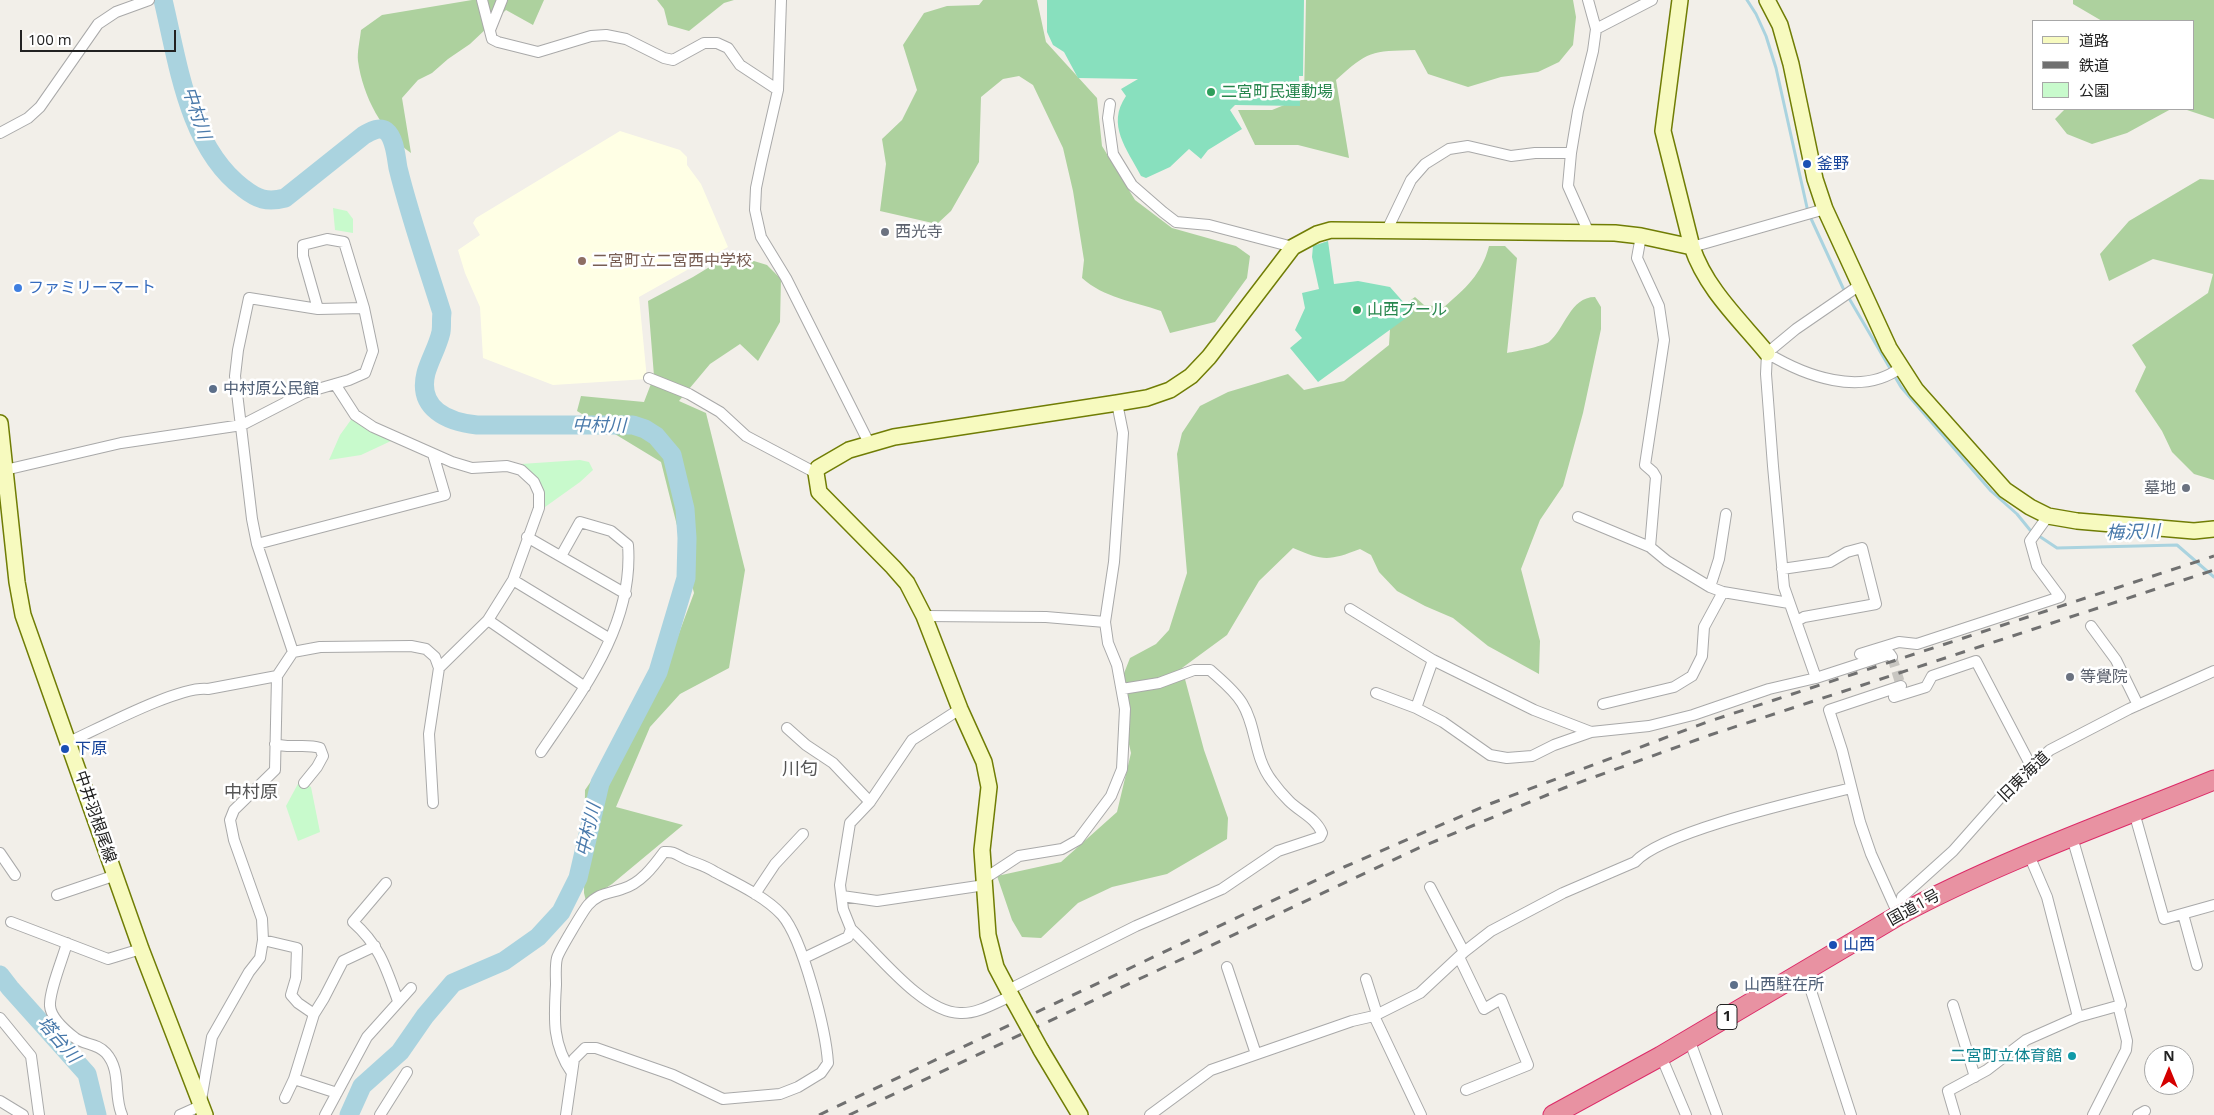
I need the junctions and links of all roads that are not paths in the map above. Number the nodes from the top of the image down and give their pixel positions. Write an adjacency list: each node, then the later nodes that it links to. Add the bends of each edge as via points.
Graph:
1 (147, 0): 13 (street, via 116,12 98,24 40,107 28,118)
2 (482, 0): 10 (street)
3 (502, 0): 10 (street)
4 (781, 0): 11 (street)
5 (1588, 0): 9 (street)
6 (1652, 0): 9 (street)
7 (1680, 0): 20 (street, via 1663,131)
8 (1767, 0): 15 (street, via 1780,25 1789,56)
9 (1596, 29): 14 (street, via 1594,51)
10 (490, 30): 11 (street, via 492,39 498,42 538,52 591,36 615,36 673,60 704,43 717,43 728,48 740,65)
11 (778, 90): 31 (street, via 756,188 755,210 761,238 798,302)
12 (1110, 104): 19 (street, via 1108,118 1113,154 1132,185 1163,212 1176,222 1209,225)
13 (0, 132)
14 (1570, 153): 16 (street, via 1511,156 1468,146 1449,149 1425,164 1411,180); 17 (street, via 1568,186)
15 (1821, 210): 20 (street); 21 (street)
16 (1387, 230): 17 (street); 19 (street, via 1332,230)
17 (1589, 233): 18 (street)
18 (1641, 236): 20 (street); 41 (street, via 1638,258 1659,306 1664,340 1645,465 1656,477)
19 (1293, 247): 28 (street, via 1191,376 1170,390)
20 (1692, 247): 24 (street, via 1708,280)
21 (1858, 287): 24 (street); 25 (street)
22 (364, 308): 23 (street); 23 (street, via 344,242 328,239 303,245 303,256); 27 (street, via 373,351 365,373)
23 (318, 309): 30 (street, via 249,298 236,376)
24 (1766, 353): 25 (street, via 1840,383 1884,378); 43 (street)
25 (1895, 371): 37 (street, via 1916,390 2005,490)
26 (649, 378): 34 (street, via 689,394 720,412 746,436)
27 (335, 384): 30 (street, via 304,393); 32 (street, via 355,415 373,427)
28 (1117, 403): 31 (street); 53 (street, via 1123,433 1114,562)
29 (0, 422): 33 (street, 中井羽根尾線)
30 (242, 425): 33 (street, via 120,443); 40 (street)
31 (869, 443): 34 (street, via 836,456 818,468)
32 (433, 454): 39 (street, via 472,468 507,466 521,470 534,482 539,493 539,508); 40 (street, via 445,495)
33 (3, 471): 75 (street, 中井羽根尾線, via 23,615)
34 (816, 473): 50 (street, via 819,492 894,567 907,583)
35 (1726, 514): 45 (street, via 1719,559)
36 (1578, 517): 41 (street)
37 (2045, 522): 38 (street, via 2077,521 2194,531); 57 (street, via 2030,541 2038,566 2060,597 1916,644 1899,642)
38 (2214, 529)
39 (528, 537): 42 (street); 44 (street)
40 (256, 544): 56 (street)
41 (1650, 547): 45 (street)
42 (561, 556): 47 (street); 47 (street, via 580,522 611,531 628,545 630,569)
43 (1782, 569): 48 (street); 52 (street, via 1830,562 1862,548 1876,604)
44 (513, 580): 51 (street); 55 (street)
45 (1710, 586): 46 (street)
46 (1724, 592): 48 (street); 68 (street, via 1704,627 1702,656 1692,676 1674,687)
47 (626, 594): 55 (street)
48 (1789, 603): 52 (street)
49 (1350, 609): 59 (street)
50 (924, 616): 53 (street, via 1046,617); 71 (street)
51 (488, 620): 60 (street); 65 (street)
52 (1797, 621): 63 (street)
53 (1104, 622): 66 (street)
54 (2091, 626): 69 (street, via 2116,660)
55 (610, 639): 65 (street)
56 (293, 652): 60 (street, via 320,647 411,646 426,649 435,657); 62 (street)
57 (1860, 654)
58 (1892, 657): 63 (street, via 1890,654)
59 (1433, 660): 70 (street); 74 (street, via 1534,710)
60 (439, 668): 83 (street, via 429,734)
61 (2214, 671): 69 (street, 旧東海道)
62 (278, 676): 75 (street, via 198,687 178,693); 76 (street)
63 (1816, 678): 74 (street, via 1649,726)
64 (1901, 686): 72 (street)
65 (585, 687): 77 (street)
66 (1122, 689): 91 (street, via 1125,708 1122,769 1111,796 1078,840 1062,849 1018,856); 113 (street, via 1159,683 1194,670 1210,670 1242,703 1259,760 1271,781 1290,802 1318,824 1322,833 1320,838 1278,851 1222,889 1136,926)
67 (1376, 693): 70 (street)
68 (1603, 704)
69 (2138, 705): 78 (street, 旧東海道, via 2050,750)
70 (1416, 708): 74 (street, via 1490,754 1507,758 1532,756)
71 (960, 709): 82 (street, via 912,740); 91 (street, via 984,762 989,786 982,850)
72 (1830, 713): 78 (street, via 1926,687 1932,676 1976,661); 81 (street)
73 (787, 728): 82 (street, via 833,763)
74 (1592, 732)
75 (68, 742): 90 (street, 中井羽根尾線)
76 (276, 744): 80 (street, via 320,748 323,756); 102 (street, via 275,770 234,810 230,820 262,919)
77 (541, 752)
78 (2031, 766): 99 (street, 旧東海道, via 1953,851 1902,896)
79 (2214, 780): 84 (highway, 国道1号 / 1)
80 (304, 783)
81 (1851, 788): 99 (street, via 1871,854); 106 (street, via 1791,802 1676,838 1642,855 1636,862 1534,907 1491,931)
82 (870, 802): 96 (street, via 850,823 840,885)
83 (434, 803)
84 (2134, 812): 86 (highway, 国道1号 / 1); 98 (street, via 2164,920)
85 (802, 834): 94 (street, via 775,864)
86 (2072, 838): 88 (highway, 国道1号 / 1); 116 (street)
87 (0, 853): 89 (street)
88 (2029, 855): 99 (highway, 国道1号 / 1, via 1976,876); 119 (street, via 2047,897)
89 (15, 875)
90 (116, 875): 95 (street); 105 (street, 中井羽根尾線)
91 (984, 882): 96 (street, via 877,901); 113 (street, via 988,935 996,967)
92 (386, 883): 104 (street, via 353,922)
93 (1430, 887): 106 (street)
94 (755, 894): 107 (street, via 783,915); 125 (street, via 673,851 664,852 638,880 623,889 602,893 587,905 558,957 554,1022 562,1058)
95 (57, 895)
96 (842, 896): 101 (street)
97 (2214, 905): 98 (street)
98 (2184, 914): 108 (street)
99 (1899, 915): 110 (highway, 国道1号 / 1)
100 (11, 922): 103 (street)
101 (851, 929): 107 (street, via 848,937); 113 (street, via 902,981 948,1012 962,1014)
102 (263, 940): 117 (street, via 297,948 296,978 291,995); 132 (street, via 260,958 212,1036)
103 (67, 943): 105 (street, via 108,959); 135 (street, via 50,1006 54,1018 77,1039 94,1044 106,1053 115,1070 118,1108)
104 (375, 946): 114 (street); 117 (street, via 343,961)
105 (141, 949): 132 (street, 中井羽根尾線)
106 (1461, 954): 118 (street, via 1420,994); 128 (street, via 1484,1010 1501,999 1528,1065)
107 (804, 958): 125 (street, via 827,1047 828,1063 821,1073 798,1087 780,1094 723,1099 674,1075 596,1048 586,1048 574,1060)
108 (2197, 965)
109 (1227, 966): 122 (street)
110 (1804, 972): 121 (highway, 国道1号 / 1); 146 (street)
111 (1366, 978): 118 (street)
112 (411, 988): 114 (street)
113 (1011, 996): 140 (street, bridge)
114 (398, 1001): 129 (street, via 367,1037)
115 (1953, 1006): 126 (street)
116 (2118, 1006): 119 (street); 148 (street, via 2127,1041 2126,1050)
117 (314, 1014): 127 (street)
118 (1376, 1015): 122 (street); 142 (street)
119 (2078, 1017): 126 (street, via 2026,1040)
120 (0, 1018): 134 (street, via 31,1056)
121 (1689, 1039): 123 (highway, 国道1号 / 1); 145 (street)
122 (1256, 1054): 141 (street, via 1211,1070)
123 (1661, 1056): 143 (highway, 国道1号 / 1); 144 (street)
124 (407, 1072): 138 (street)
125 (572, 1073): 139 (street)
126 (1975, 1077): 147 (street, via 1948,1091)
127 (294, 1079): 129 (street); 130 (street)
128 (1466, 1090)
129 (337, 1093): 137 (street)
130 (285, 1098)
131 (0, 1101): 133 (street)
132 (203, 1111): 136 (street)
133 (23, 1115)
134 (39, 1115)
135 (122, 1115)
136 (180, 1115)
137 (325, 1115)
138 (380, 1115)
139 (566, 1115)
140 (1080, 1115)
141 (1150, 1115)
142 (1421, 1115)
143 (1552, 1115)
144 (1686, 1115)
145 (1717, 1115)
146 (1851, 1115)
147 (1955, 1115)
148 (2093, 1115)

